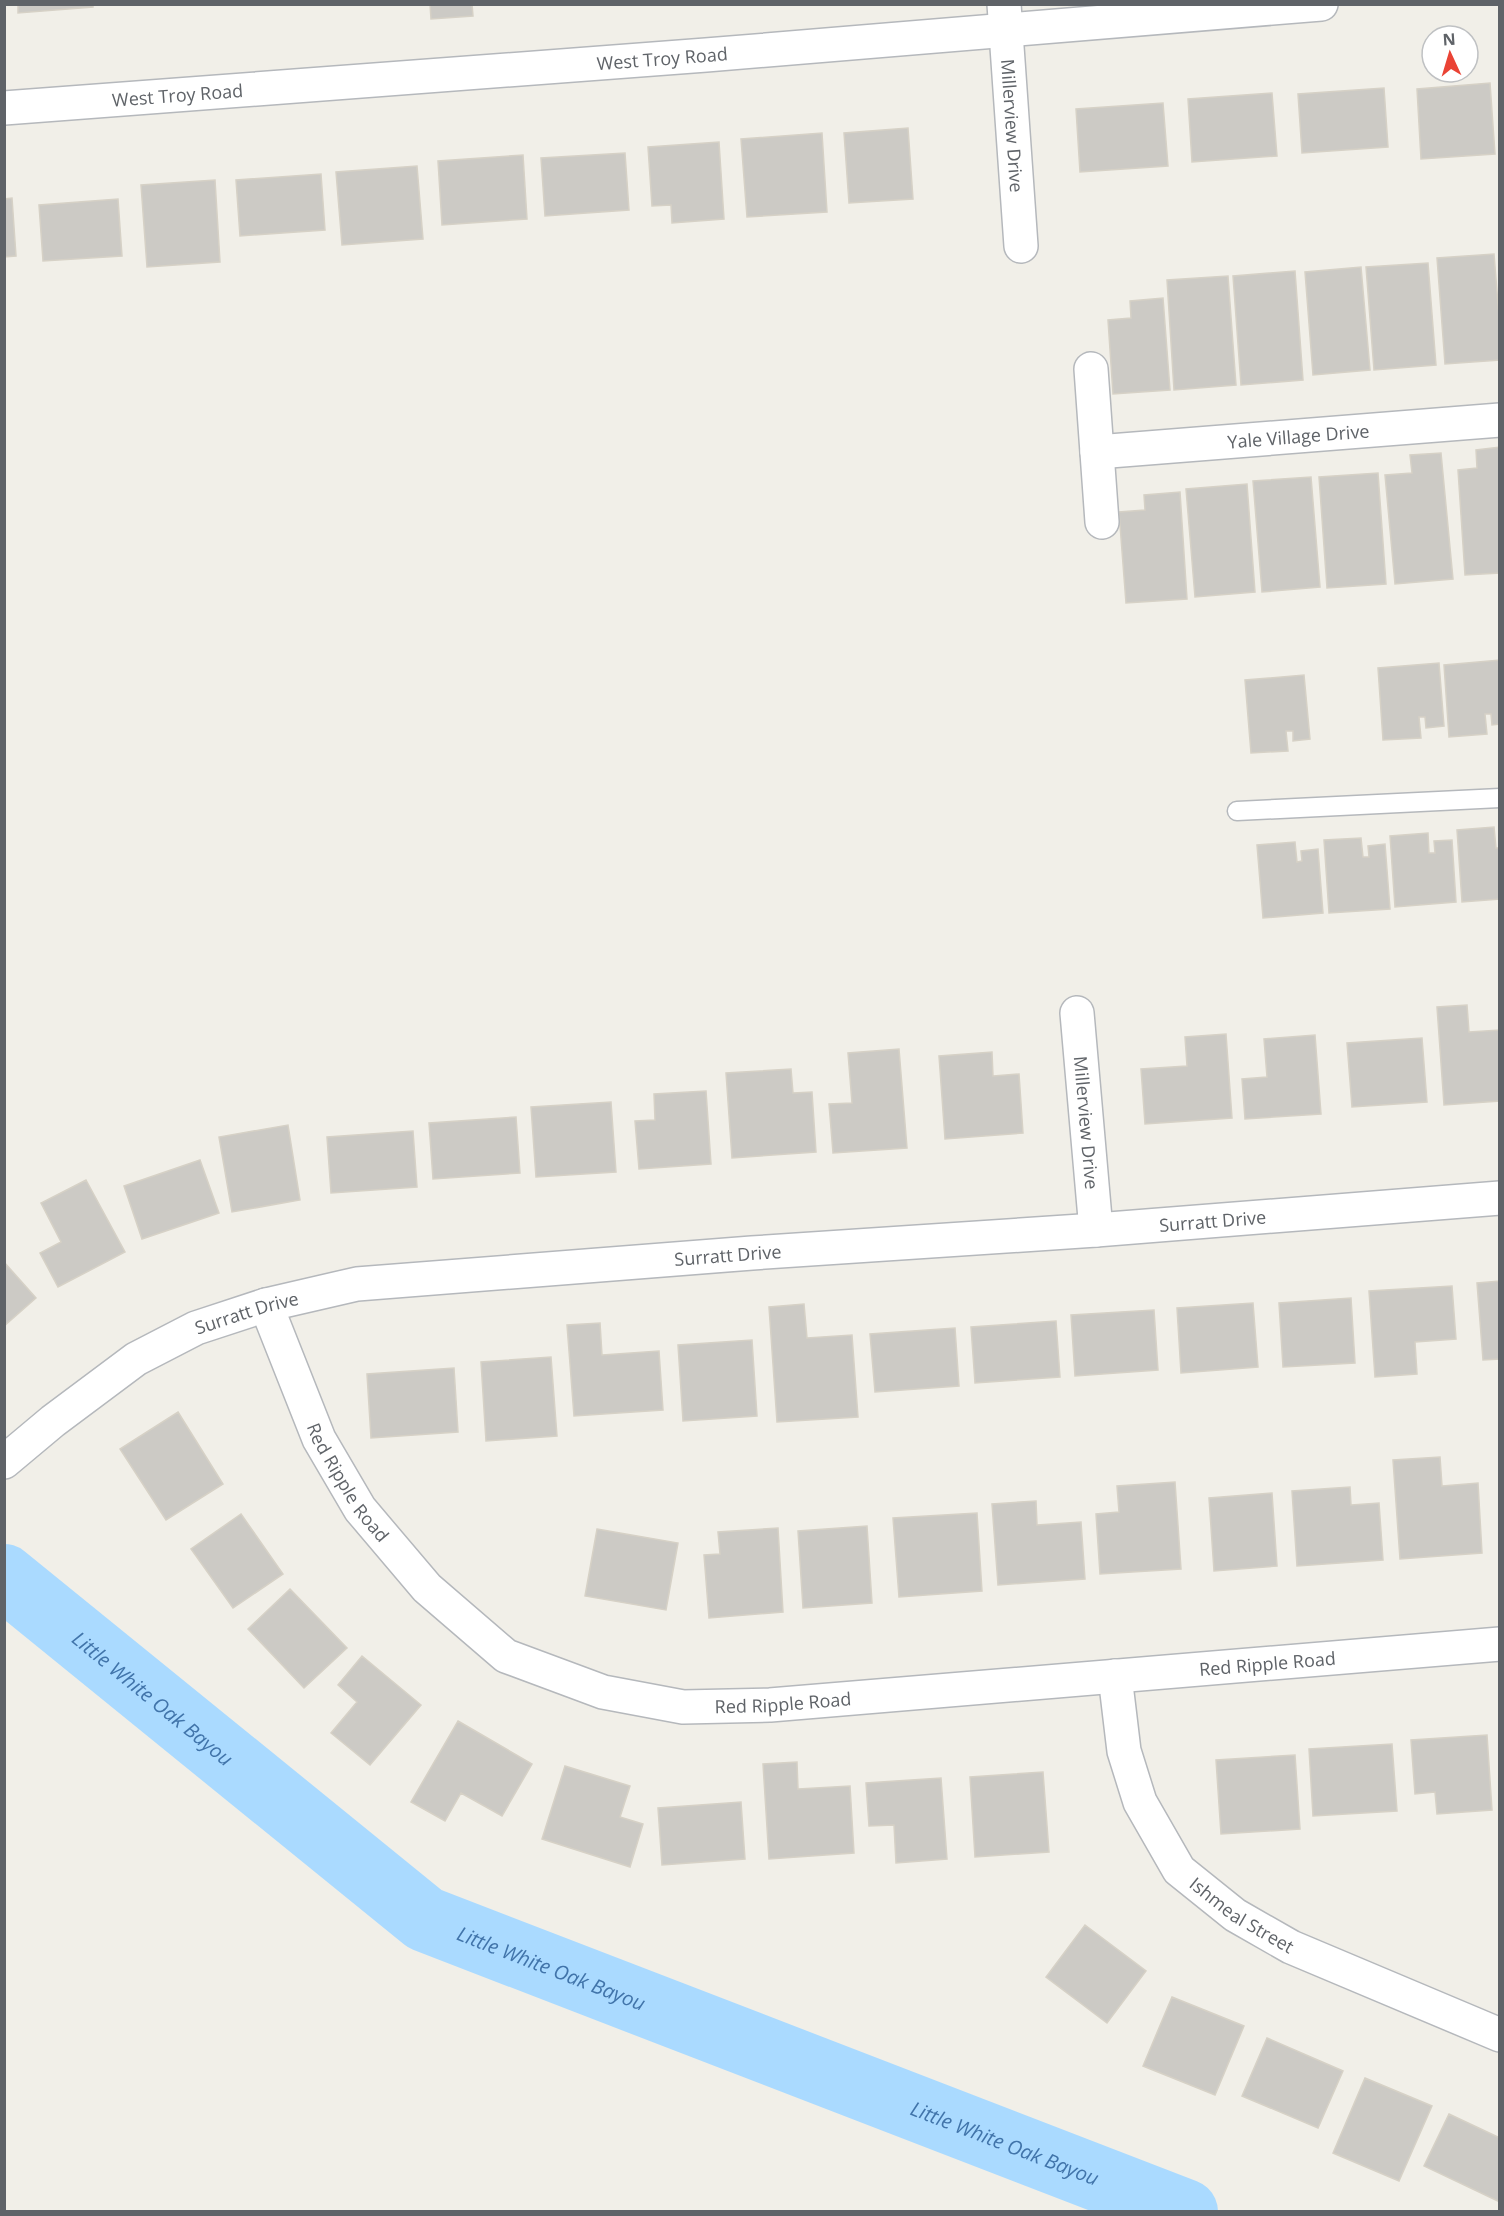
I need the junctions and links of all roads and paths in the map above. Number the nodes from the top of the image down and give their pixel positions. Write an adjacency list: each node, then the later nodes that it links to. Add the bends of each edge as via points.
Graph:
1 (1321, 4): 2 (street, West Troy Road)
2 (1005, 17): 3 (street, West Troy Road); 4 (street, Millerview Drive)
3 (4, 108)
4 (1022, 246)
5 (1092, 369): 7 (street)
6 (1500, 420): 7 (street, Yale Village Drive)
7 (1097, 452): 8 (street)
8 (1102, 522)
9 (1500, 798): 10 (lane)
10 (1237, 811)
11 (1077, 1013): 13 (street, Millerview Drive)
12 (1500, 1198): 13 (street, Surratt Drive)
13 (1096, 1230): 14 (street, Surratt Drive, via 357,1284)
14 (266, 1305): 15 (street, Surratt Drive, via 196,1328 136,1359); 17 (street, Red Ripple Road, via 319,1439 360,1509 427,1588 506,1656 603,1692 683,1707 770,1705)
15 (4, 1462)
16 (1500, 1644): 17 (street, Red Ripple Road)
17 (1115, 1676): 18 (street, Ishmeal Street, via 1124,1751 1140,1802 1179,1870 1234,1915 1291,1947)
18 (1500, 2035)

